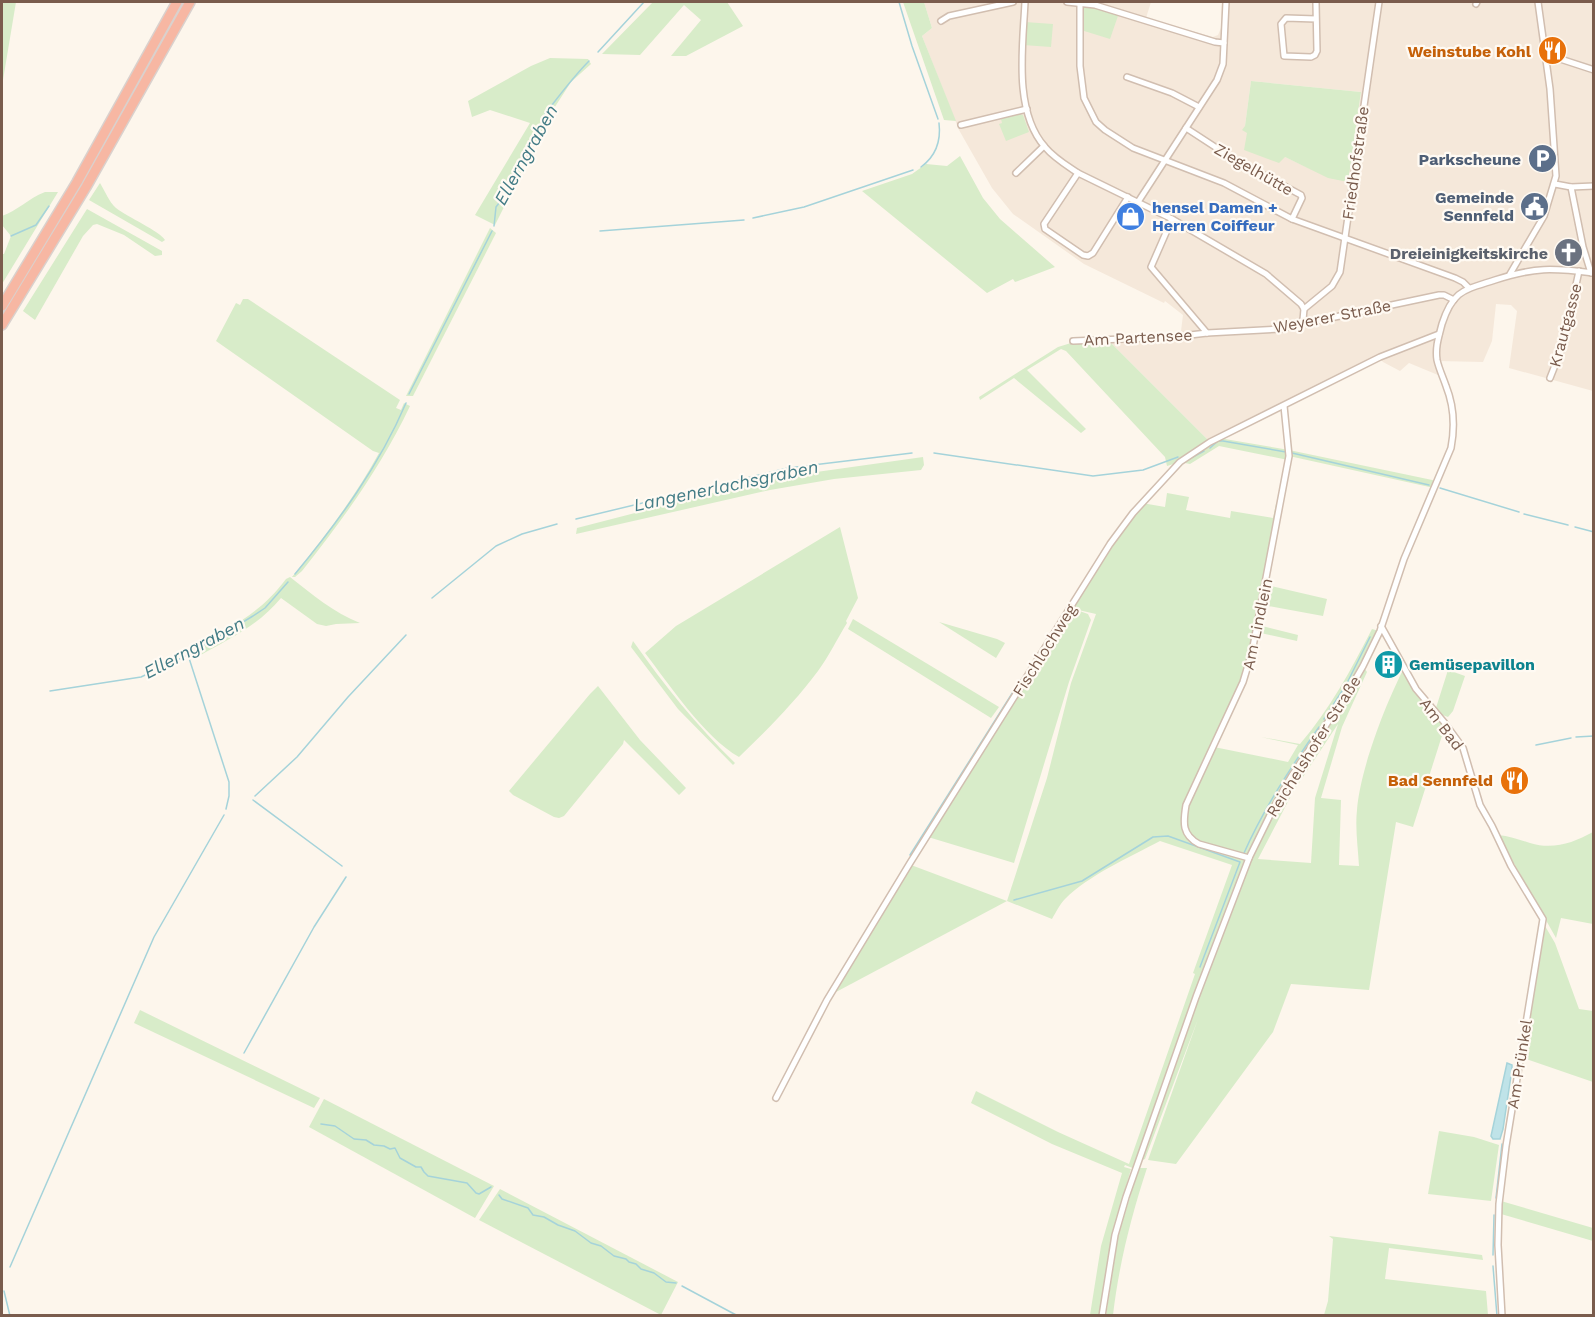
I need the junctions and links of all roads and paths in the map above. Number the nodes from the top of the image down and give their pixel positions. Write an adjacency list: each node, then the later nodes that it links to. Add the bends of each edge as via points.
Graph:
1 (177, 2): 30 (highway, via 77,182)
2 (190, 2): 30 (highway, via 86,187)
3 (1013, 2): 12 (street)
4 (1025, 2): 18 (street, via 1022,66)
5 (1067, 2): 10 (street)
6 (1226, 2): 13 (street)
7 (1316, 2): 11 (street)
8 (1379, 2): 33 (street, Friedhofstraße)
9 (1538, 2): 14 (street)
10 (1080, 3): 13 (street); 22 (street, via 1080,66 1089,110 1096,122 1117,139)
11 (1316, 19): 11 (street, via 1283,20 1284,56 1315,55)
12 (941, 21)
13 (1224, 43): 17 (street, via 1217,80)
14 (1545, 54): 15 (street); 25 (street, via 1555,135)
15 (1593, 69)
16 (1127, 77): 17 (street)
17 (1199, 107): 20 (street)
18 (1027, 109): 19 (street); 21 (street)
19 (961, 125)
20 (1186, 128): 22 (street); 32 (street, Ziegelhütte, via 1301,195)
21 (1044, 146): 23 (street); 24 (street)
22 (1165, 159): 29 (street); 32 (street, via 1224,183)
23 (1016, 173)
24 (1078, 173): 28 (street); 28 (street, via 1044,229 1083,255 1093,253)
25 (1555, 184): 27 (street); 36 (street, via 1544,216)
26 (1593, 186): 27 (street)
27 (1571, 187): 35 (street)
28 (1128, 197): 29 (street)
29 (1138, 202): 31 (street)
30 (66, 209): 39 (highway); 42 (highway)
31 (1172, 219): 40 (street, via 1266,274); 43 (street, Am Partensee, via 1151,267)
32 (1292, 219): 33 (street)
33 (1345, 238): 37 (street, via 1455,278); 40 (street, Friedhofstraße, via 1336,280)
34 (1579, 271): 35 (street, Reichelshofer Straße); 36 (street, Reichelshofer Straße, via 1561,268); 46 (street, Krautgasse, via 1563,345)
35 (1592, 273)
36 (1510, 274): 37 (street, Reichelshofer Straße)
37 (1469, 288): 38 (street, Reichelshofer Straße)
38 (1454, 300): 41 (street, Weyerer Straße, via 1439,294 1316,321); 44 (street, Reichelshofer Straße)
39 (2, 306)
40 (1304, 309): 41 (street)
41 (1304, 320): 43 (street, Weyerer Straße, via 1281,329)
42 (2, 325)
43 (1207, 333): 45 (street, Am Partensee)
44 (1439, 334): 47 (street, Fischlochweg, via 1380,357); 48 (street, Reichelshofer Straße, via 1438,361 1452,408 1453,440)
45 (1074, 341)
46 (1550, 378)
47 (1284, 406): 50 (street, Am Lindlein, via 1289,456 1252,652 1243,682 1186,806 1183,825 1193,841); 51 (street, Fischlochweg, via 1185,458 1133,513 1110,544 827,1000)
48 (1381, 626): 49 (street, Am Bad, via 1416,689 1463,748 1473,788); 50 (street, Reichelshofer Straße, via 1363,666 1291,777)
49 (1492, 826): 53 (street, Am Prünkel, via 1543,919 1499,1204)
50 (1249, 858): 52 (street, Reichelshofer Straße, via 1135,1169 1115,1235)
51 (776, 1098)
52 (1102, 1316)
53 (1502, 1316)

